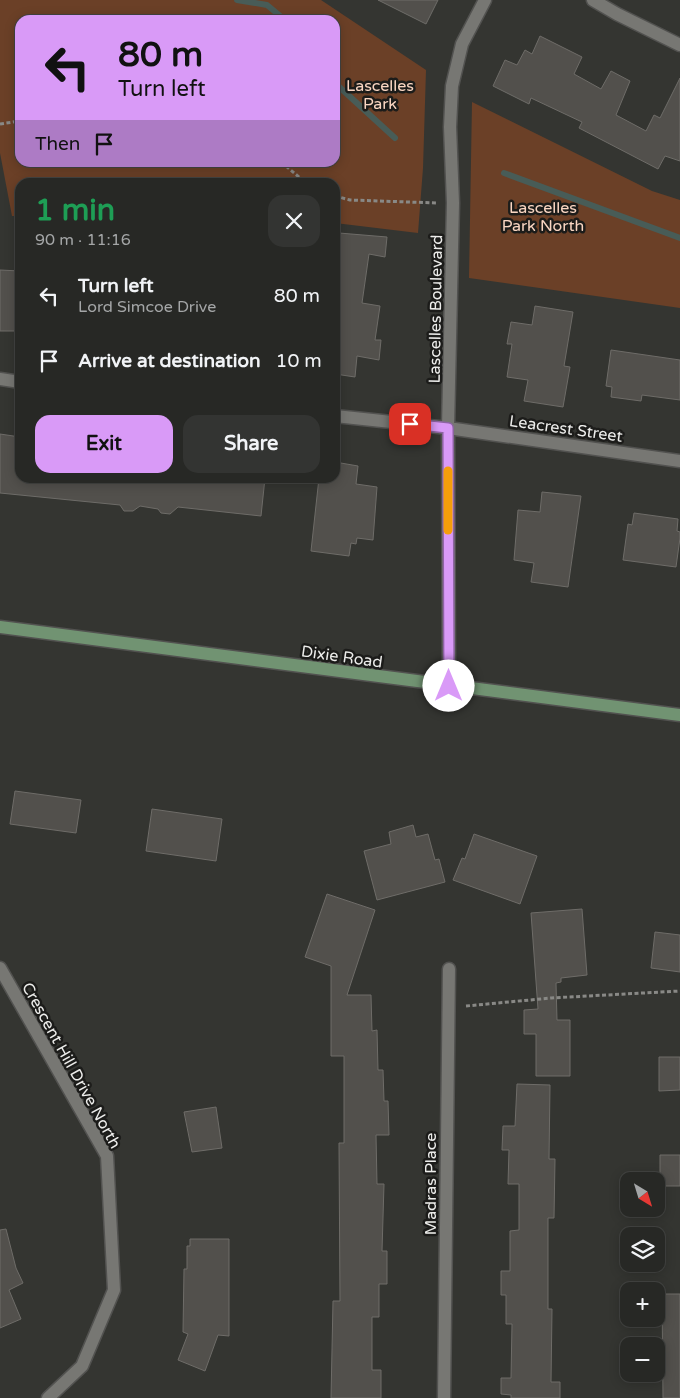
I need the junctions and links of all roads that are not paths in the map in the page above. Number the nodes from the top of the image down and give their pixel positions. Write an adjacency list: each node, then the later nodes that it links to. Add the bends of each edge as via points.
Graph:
1 (485, 0): 7 (street, Lascelles Boulevard, via 462,44 452,86)
2 (593, 0): 3 (street)
3 (680, 45)
4 (0, 380): 5 (street)
5 (15, 382)
6 (340, 417): 7 (street, Leacrest Street)
7 (448, 428): 8 (street, Leacrest Street); 10 (street, Lascelles Boulevard)
8 (680, 461)
9 (0, 627): 10 (main road, Dixie Road)
10 (449, 686): 11 (main road, Dixie Road)
11 (680, 715)
12 (0, 968): 14 (street, Crescent Hill Drive North, via 106,1156 114,1290 82,1366)
13 (449, 969): 15 (street, Madras Place)
14 (48, 1398)
15 (444, 1398)

